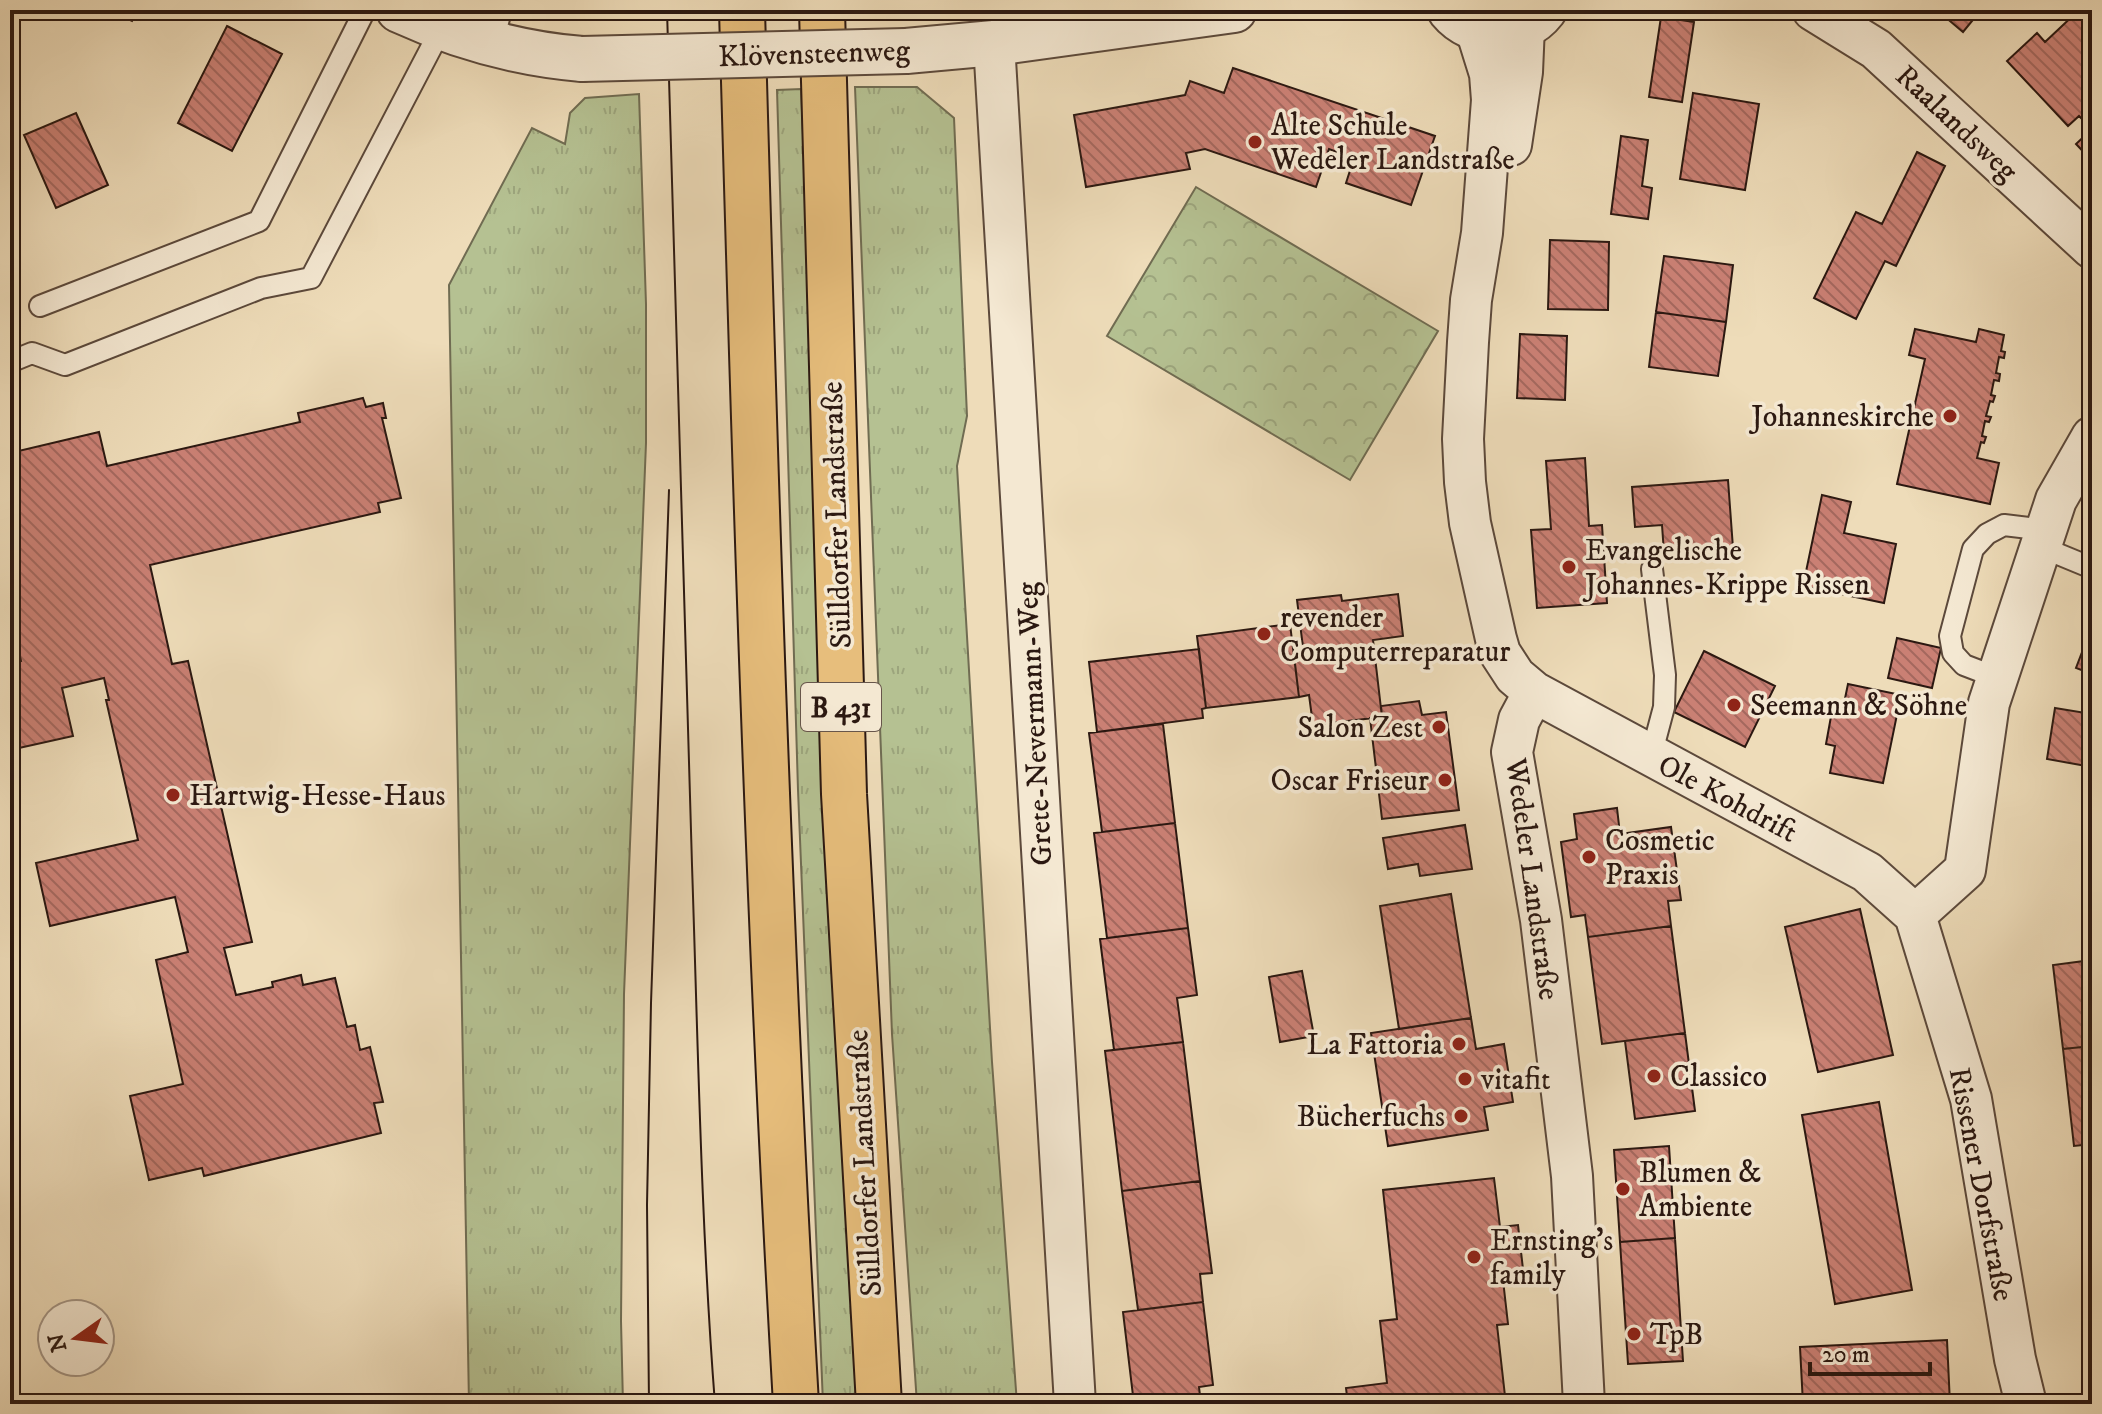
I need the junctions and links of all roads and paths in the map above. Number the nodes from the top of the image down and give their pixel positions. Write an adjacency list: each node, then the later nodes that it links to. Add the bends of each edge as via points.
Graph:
1 (365, 10): 14 (lane, via 259,221)
2 (399, 10): 10 (street, Klövensteenweg)
3 (742, 10): 24 (highway, B 431, via 763,727)
4 (822, 10): 25 (highway, Sülldorfer Landstraße / B 431, via 844,794)
5 (1234, 10): 11 (street, Klövensteenweg)
6 (1813, 10): 13 (street, Raalandsweg, via 1876,49)
7 (1534, 18): 8 (street, via 1509,31 1492,32); 12 (street, via 1511,147)
8 (1463, 19): 12 (street, via 1490,74)
9 (487, 24): 10 (street, Klövensteenweg); 11 (street, Klövensteenweg, bridge, via 544,56 582,59 906,51)
10 (441, 29): 15 (lane, via 311,278 261,288 65,365 32,353)
11 (994, 43): 26 (street, Grete-Nevermann-Weg)
12 (1482, 233): 21 (street, via 1464,400 1468,509 1500,653)
13 (2092, 248)
14 (40, 306)
15 (10, 362)
16 (2092, 437): 17 (street, via 2056,500)
17 (2043, 539): 18 (lane); 20 (street); 20 (lane, via 2004,525 1973,549 1950,636 1953,653 1964,665)
18 (2092, 568)
19 (1652, 569): 22 (lane, via 1665,675 1664,707)
20 (1998, 678): 23 (street, via 1989,703 1965,870)
21 (1534, 692): 22 (street, Ole Kohdrift); 27 (street, Wedeler Landstraße, via 1519,720 1512,752 1541,920 1572,1176)
22 (1651, 756): 23 (street, Ole Kohdrift, via 1867,872)
23 (1915, 915): 28 (street, Rissener Dorfstraße, via 1971,1099)
24 (796, 1404)
25 (879, 1404)
26 (1075, 1404)
27 (1584, 1404)
28 (2026, 1404)

